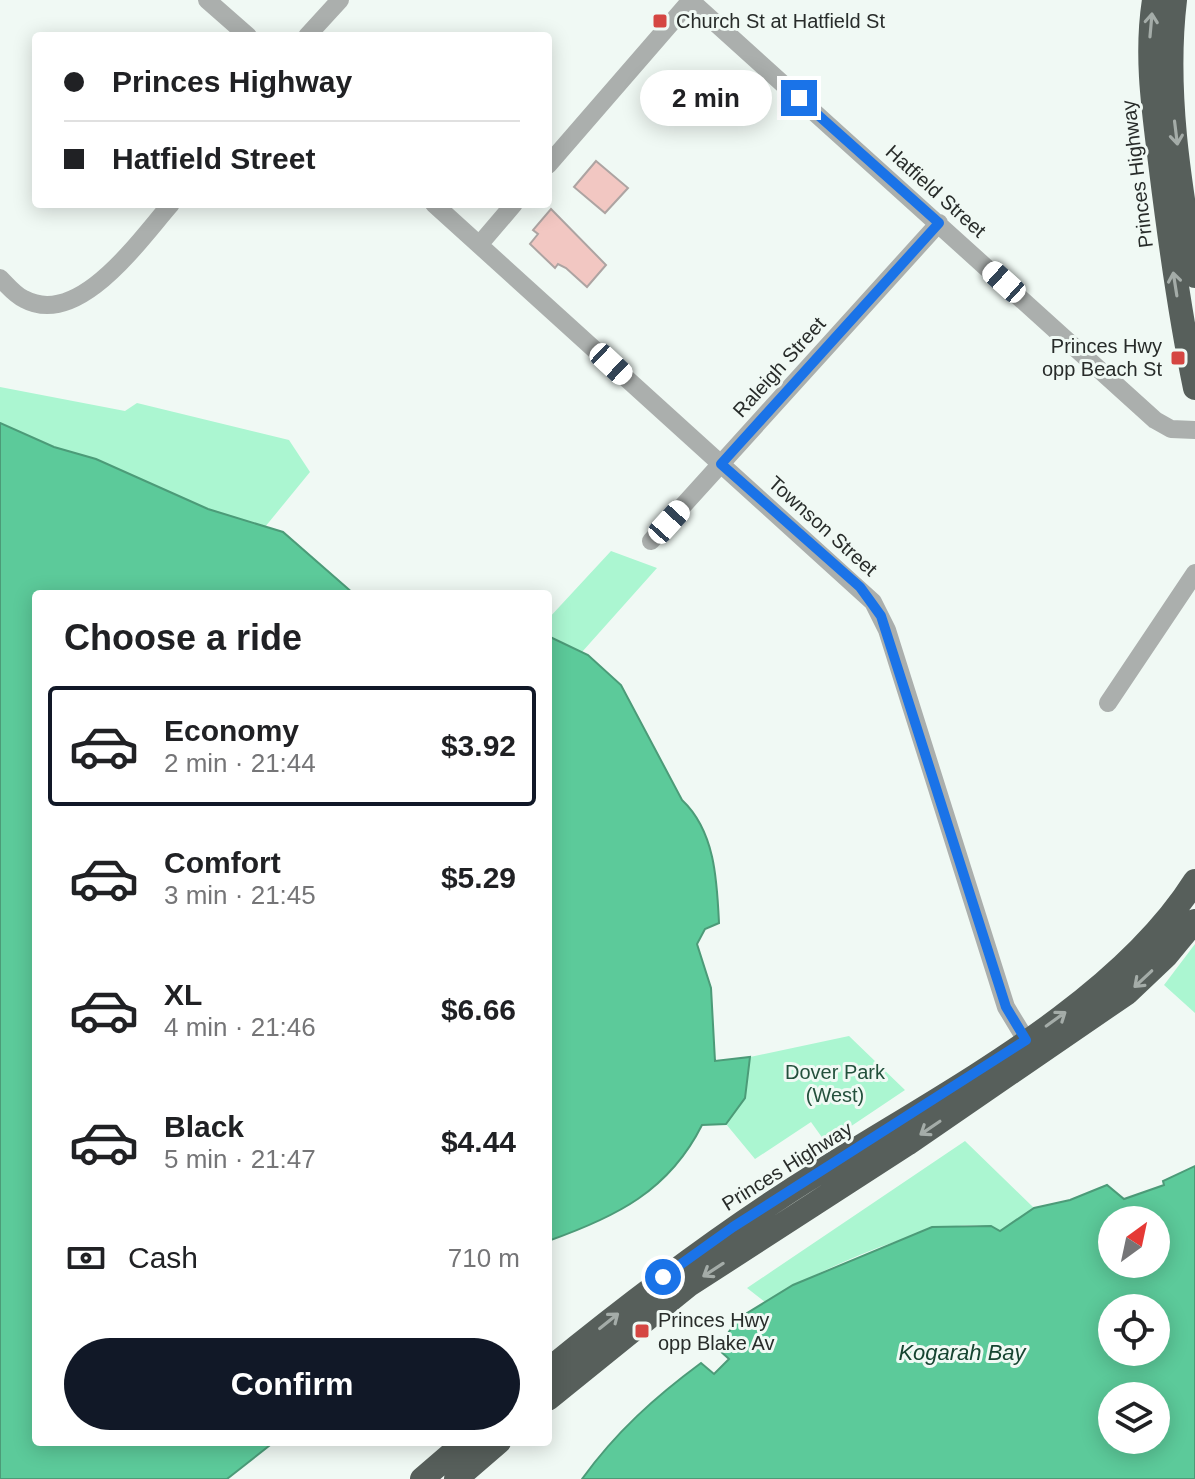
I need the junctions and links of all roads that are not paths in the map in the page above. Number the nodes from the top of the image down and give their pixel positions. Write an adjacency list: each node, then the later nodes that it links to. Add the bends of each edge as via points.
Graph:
1 (207, 0): 6 (street)
2 (340, 0): 7 (street)
3 (691, 0): 8 (street); 12 (street, Hatfield Street)
4 (1154, 0): 16 (highway, Princes Highway, one-way to 4, via 1171,255 1153,107 1149,47)
5 (1175, 0): 14 (highway, one-way to 14, via 1169,46 1171,94)
6 (243, 32)
7 (311, 32)
8 (552, 160)
9 (167, 208): 15 (street, via 84,294 54,305 24,300)
10 (438, 208): 13 (street, Townson Street)
11 (511, 208): 13 (street)
12 (939, 223): 17 (street, Hatfield Street, via 1155,420 1171,429); 18 (street, Raleigh Street)
13 (479, 245): 18 (street, Townson Street)
14 (1195, 276)
15 (0, 278)
16 (1195, 388)
17 (1195, 430)
18 (721, 464): 19 (street, Raleigh Street); 24 (street, Townson Street, via 860,587 881,616 1006,1007)
19 (651, 541)
20 (1195, 573): 21 (street)
21 (1108, 703)
22 (1195, 881): 24 (highway, Princes Highway, one-way to 22, via 1134,958)
23 (1195, 921): 26 (highway, one-way to 26, via 1127,993 689,1285)
24 (1026, 1040): 25 (highway, Princes Highway, one-way to 24, via 726,1232)
25 (552, 1367)
26 (552, 1396)
27 (460, 1446): 29 (highway)
28 (494, 1446): 30 (highway)
29 (422, 1479)
30 (456, 1479)

